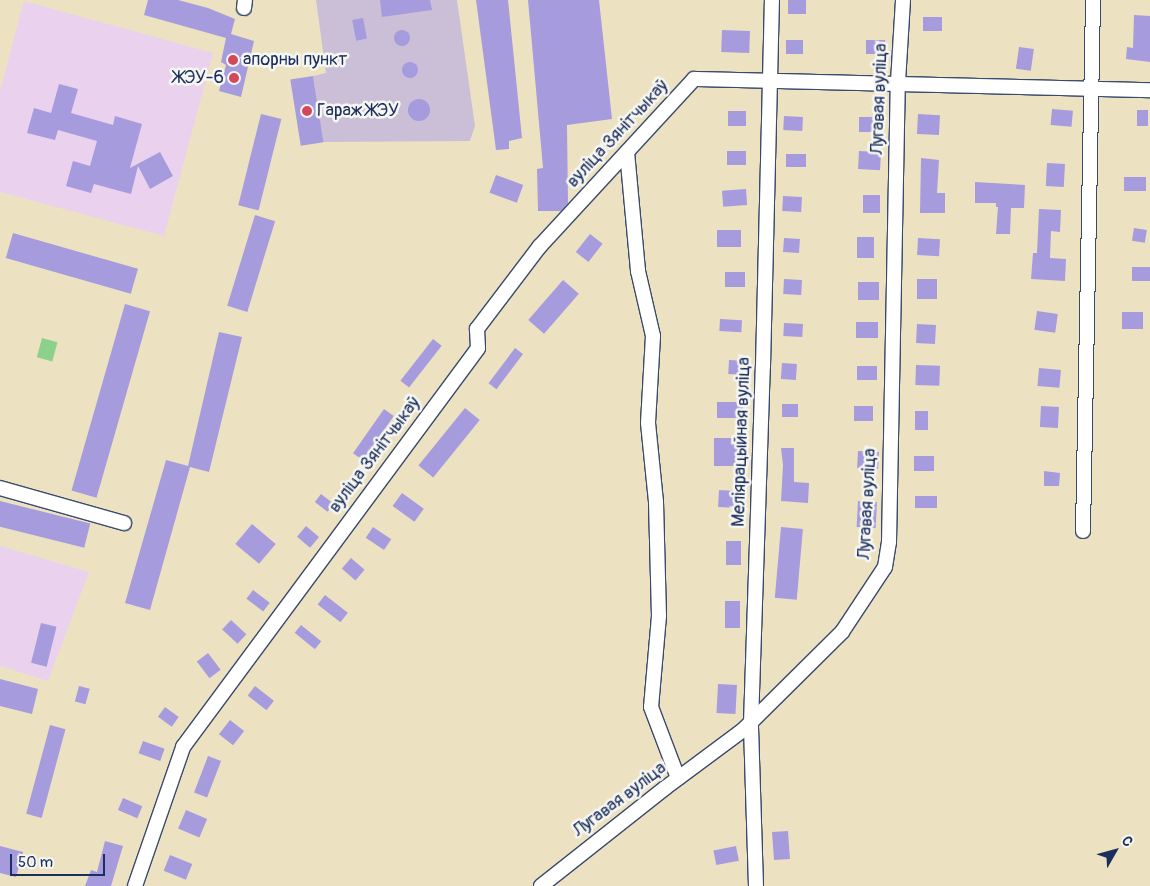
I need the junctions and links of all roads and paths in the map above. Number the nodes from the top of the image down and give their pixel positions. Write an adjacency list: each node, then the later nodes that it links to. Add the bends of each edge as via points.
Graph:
1 (772, 0): 4 (street, Меліярацыйная вуліца)
2 (903, 0): 5 (street, Лугавая вуліца)
3 (1093, 0): 6 (street)
4 (769, 80): 5 (street); 8 (street, вуліца Зянітчыкаў, via 694,79); 12 (street, Меліярацыйная вуліца, via 764,366)
5 (898, 82): 6 (street); 12 (street, Лугавая вуліца, via 889,542 885,567 842,632)
6 (1092, 88): 7 (street); 11 (street)
7 (1150, 90)
8 (626, 152): 13 (street, via 638,271 653,336 648,424 656,502 658,616 652,707); 14 (street, вуліца Зянітчыкаў, via 540,246 477,329 478,348 183,746)
9 (0, 488): 10 (street)
10 (124, 523)
11 (1083, 531)
12 (751, 723): 13 (street, Лугавая вуліца); 16 (street, Меліярацыйная вуліца)
13 (678, 778): 15 (street, Лугавая вуліца)
14 (135, 886)
15 (541, 886)
16 (756, 886)

